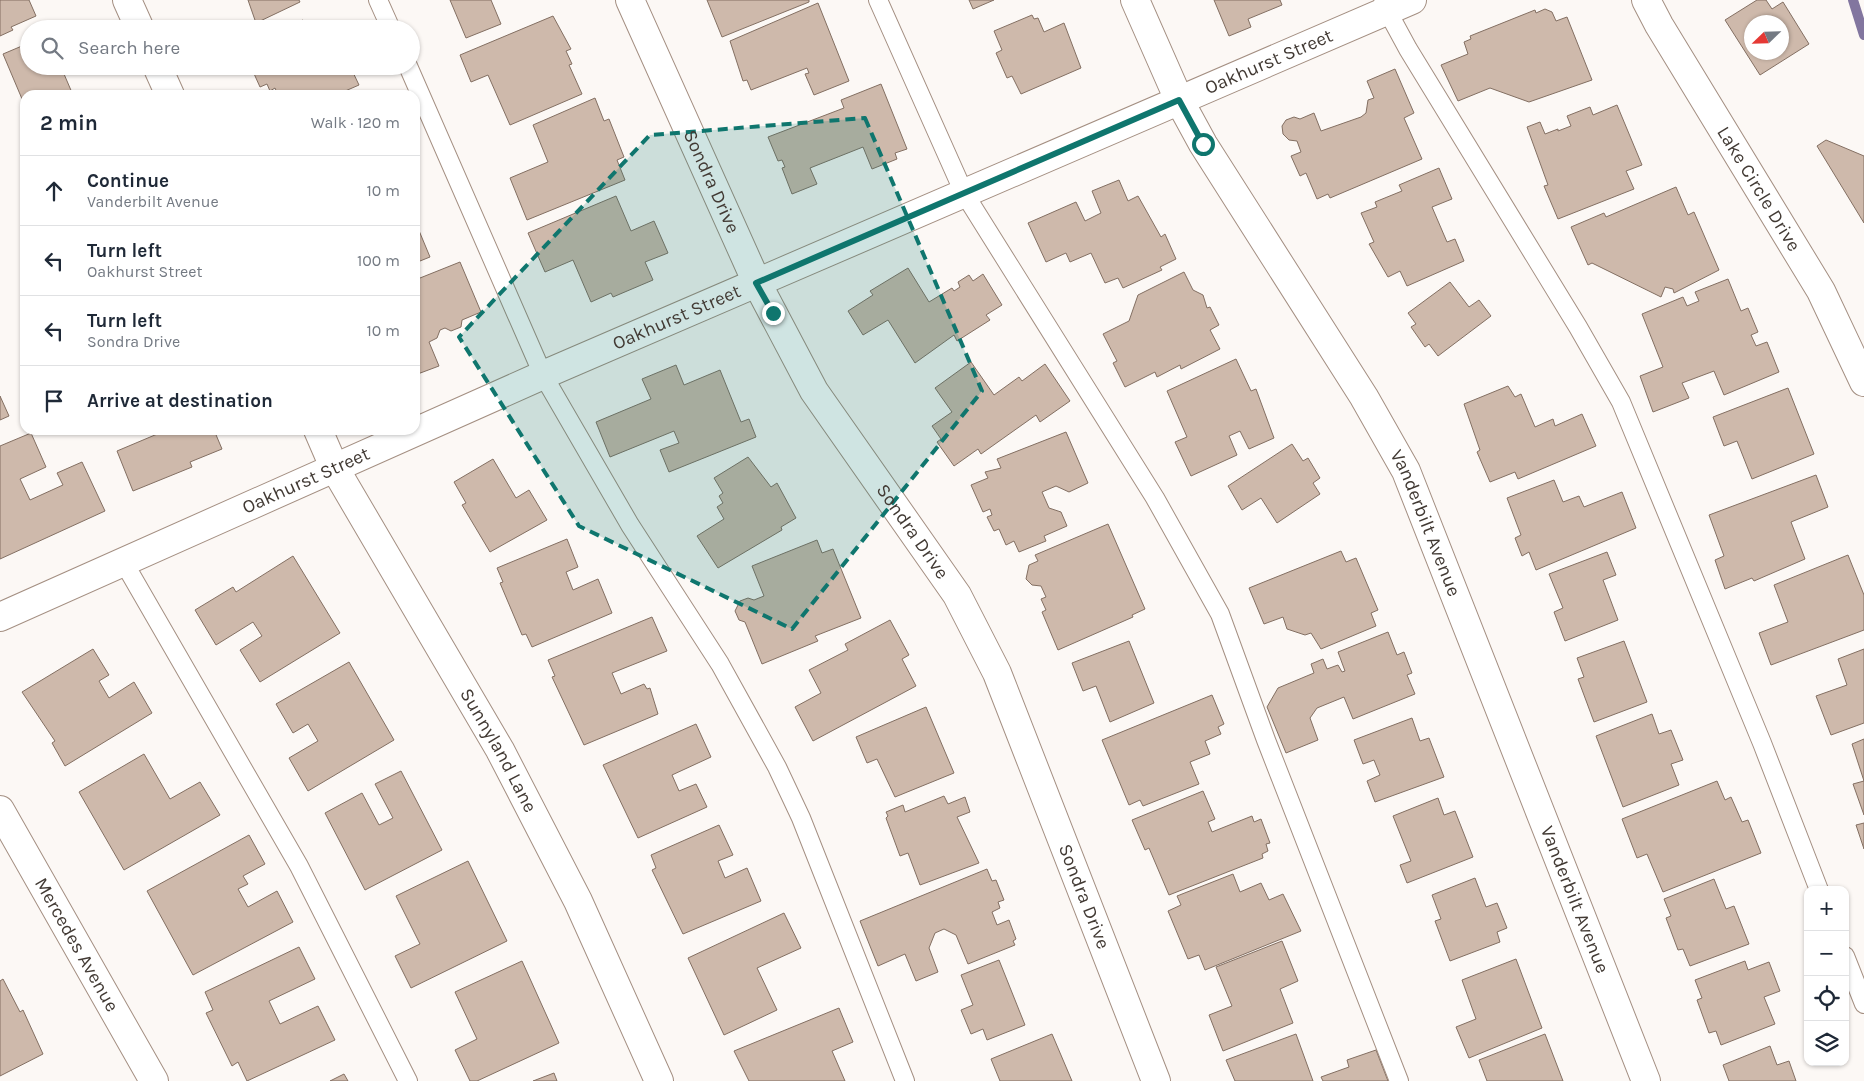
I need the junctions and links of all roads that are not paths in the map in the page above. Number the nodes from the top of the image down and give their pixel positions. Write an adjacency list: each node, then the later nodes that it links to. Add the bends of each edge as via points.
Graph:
1 (127, 0): 9 (street)
2 (378, 0): 10 (lane)
3 (630, 0): 18 (street, Sondra Drive)
4 (878, 0): 17 (lane)
5 (1135, 0): 16 (street, Vanderbilt Avenue)
6 (1412, 0): 8 (street, Oakhurst Street)
7 (1646, 0): 20 (street, Lake Circle Drive, via 1821,291)
8 (1384, 6): 16 (street, Oakhurst Street); 28 (lane, via 1621,402)
9 (136, 20)
10 (387, 20)
11 (161, 75): 13 (street)
12 (412, 75): 14 (lane)
13 (168, 90)
14 (418, 90)
15 (420, 93): 19 (lane)
16 (1179, 100): 17 (street, Oakhurst Street); 37 (street, Vanderbilt Avenue, via 1225,182 1364,397 1406,471)
17 (964, 193): 18 (street, Oakhurst Street); 36 (lane, via 1155,498 1220,614)
18 (756, 283): 19 (street, Oakhurst Street); 35 (street, Sondra Drive, via 814,391 957,595 997,673)
19 (543, 375): 21 (street, Oakhurst Street); 34 (lane, via 630,525 720,664 777,767 801,818)
20 (1864, 382)
21 (420, 429)
22 (320, 435): 24 (street, Sunnyland Lane)
23 (407, 435): 24 (street, Oakhurst Street)
24 (334, 467): 25 (street, Oakhurst Street); 33 (street, Sunnyland Lane, via 500,750 578,901)
25 (123, 561): 26 (street, Oakhurst Street); 32 (lane, via 299,866)
26 (0, 617)
27 (0, 810): 31 (street, Mercedes Avenue)
28 (1817, 886)
29 (1849, 966): 30 (lane)
30 (1864, 1004)
31 (154, 1081)
32 (408, 1081)
33 (659, 1081)
34 (905, 1081)
35 (1156, 1081)
36 (1399, 1081)
37 (1646, 1081)

